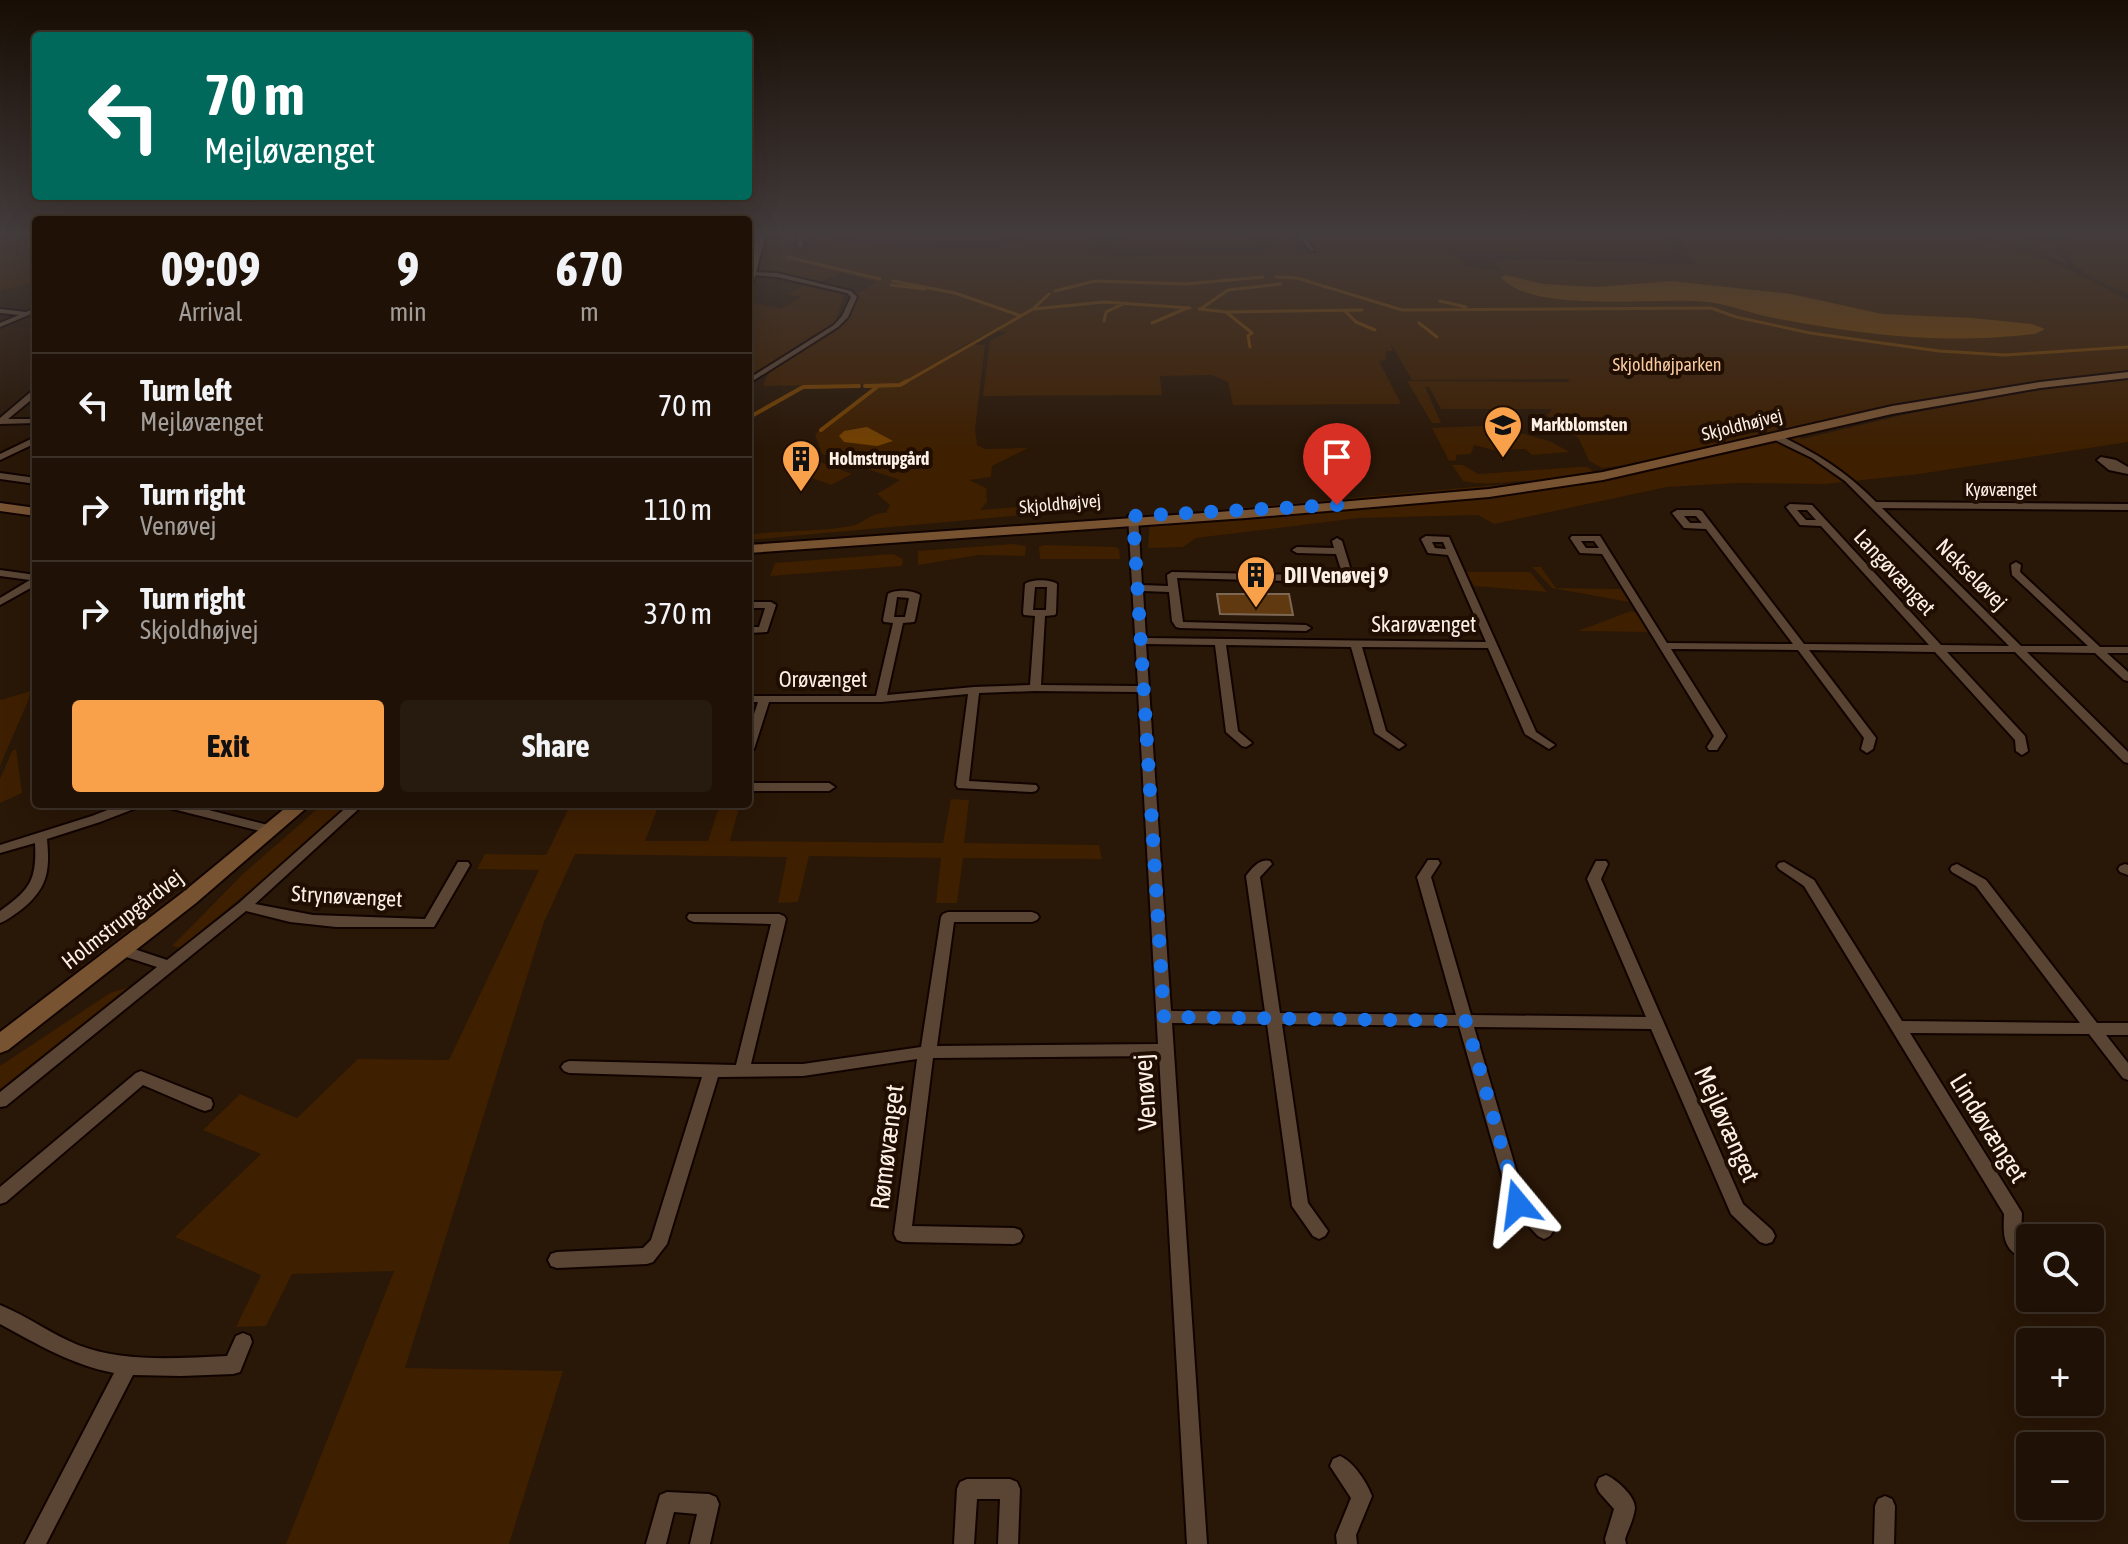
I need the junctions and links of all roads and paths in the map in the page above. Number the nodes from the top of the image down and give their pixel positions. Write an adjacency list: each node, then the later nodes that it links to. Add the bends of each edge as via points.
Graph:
1 (850, 305): 7 (street, via 836,326)
2 (0, 311): 4 (street)
3 (32, 312): 4 (street)
4 (27, 314): 5 (street)
5 (0, 325)
6 (2128, 375): 11 (street, Skjoldhøjvej, via 1907,407)
7 (752, 379)
8 (32, 395): 10 (street)
9 (32, 421): 10 (street)
10 (0, 422)
11 (1774, 436): 16 (street, Nekseløvej, via 1838,471); 20 (street, Skjoldhøjvej, via 1553,484 1364,504)
12 (32, 442): 13 (street)
13 (2, 455)
14 (0, 476): 15 (street)
15 (32, 480)
16 (1874, 505): 18 (street, Kyøvænget); 48 (street, Nekseløvej)
17 (0, 507): 19 (street)
18 (2128, 507)
19 (32, 511)
20 (1134, 519): 23 (street, Skjoldhøjvej); 33 (street, Venøvej)
21 (1823, 523): 47 (street, Langøvænget)
22 (1708, 526): 46 (street)
23 (752, 549)
24 (1297, 550): 30 (street, via 1339,546)
25 (1605, 551): 45 (street)
26 (1452, 552): 44 (street, Skarøvænget)
27 (2016, 565): 49 (street, via 2015,573)
28 (0, 573): 29 (street)
29 (32, 578)
30 (1349, 579): 31 (street); 34 (street, via 1172,575)
31 (1371, 580)
32 (32, 582): 35 (street)
33 (1138, 588): 34 (street); 41 (street, Venøvej)
34 (1173, 589): 39 (street, via 1180,625)
35 (0, 602)
36 (752, 605): 40 (street, via 771,605 763,630)
37 (1040, 613): 52 (street)
38 (899, 620): 57 (street, Orøvænget)
39 (1306, 628)
40 (752, 633)
41 (1141, 641): 42 (street, Skarøvænget); 53 (street, Venøvej)
42 (1220, 642): 43 (street, Skarøvænget); 59 (street, via 1232,732)
43 (1356, 644): 44 (street, Skarøvænget); 60 (street, Skarøvænget, via 1381,733)
44 (1492, 645): 61 (street, Skarøvænget, via 1531,734)
45 (1664, 646): 46 (street, Langøvænget); 62 (street, via 1720,736)
46 (1802, 647): 47 (street, Langøvænget); 63 (street, via 1870,738)
47 (1938, 648): 48 (street, Langøvænget); 64 (street, Langøvænget, via 2021,739)
48 (2018, 648): 49 (street, Langøvænget); 65 (street, Nekseløvej)
49 (2097, 650): 50 (street, Langøvænget); 51 (street)
50 (2128, 650)
51 (2128, 678)
52 (1035, 688): 53 (street, Orøvænget); 54 (street, Orøvænget)
53 (1144, 689): 88 (street, Venøvej)
54 (974, 690): 57 (street, Orøvænget); 68 (street, via 962,785)
55 (752, 699): 56 (street, Orøvænget)
56 (765, 699): 57 (street, Orøvænget); 58 (street, Orøvænget)
57 (881, 699)
58 (752, 737)
59 (1246, 743)
60 (1399, 745)
61 (1549, 745)
62 (1713, 747)
63 (1867, 749)
64 (2022, 751)
65 (2128, 759)
66 (752, 787): 67 (street)
67 (829, 787)
68 (1032, 788)
69 (124, 808): 74 (street)
70 (185, 808): 73 (street)
71 (297, 808): 73 (street, Holmstrupgårdvej)
72 (354, 808): 82 (street, Strynøvænget)
73 (272, 830): 86 (street, Holmstrupgårdvej)
74 (41, 837): 75 (street); 85 (street, via 41,878)
75 (0, 849)
76 (1433, 863): 90 (street, via 1424,877)
77 (1265, 864): 89 (street, via 1253,876)
78 (1601, 864): 91 (street, Mejløvænget, via 1594,879)
79 (463, 865): 82 (street, Strynøvænget, via 429,924 298,920)
80 (1784, 866): 92 (street, Lindøvænget, via 1809,883)
81 (1957, 869): 93 (street, via 1981,883)
82 (244, 906): 87 (street, Strynøvænget)
83 (694, 917): 100 (street, via 779,919)
84 (1032, 917): 97 (street, Rømøvænget, via 948,917)
85 (0, 918)
86 (122, 950): 87 (street); 95 (street, Holmstrupgårdvej)
87 (169, 966): 102 (street, Strynøvænget)
88 (1164, 1017): 89 (street); 96 (street, Venøvej)
89 (1272, 1019): 90 (street); 105 (street, via 1300,1206)
90 (1466, 1021): 91 (street); 106 (street, via 1518,1204)
91 (1656, 1023): 108 (street, Mejløvænget, via 1737,1209)
92 (1898, 1027): 93 (street); 109 (street, Lindøvænget, via 2013,1213)
93 (2093, 1028): 94 (street); 101 (street)
94 (2128, 1029)
95 (0, 1044)
96 (1166, 1050): 97 (street, Rømøvænget); 122 (street, Venøvej)
97 (926, 1052): 100 (street, Rømøvænget, via 803,1070); 107 (street, Rømøvænget, via 903,1234)
98 (569, 1067): 99 (street, Rømøvænget)
99 (712, 1071): 100 (street, Rømøvænget); 110 (street, via 658,1244 647,1256)
100 (742, 1071)
101 (2128, 1074)
102 (0, 1101)
103 (205, 1104): 104 (street, via 141,1077)
104 (0, 1197)
105 (1319, 1231)
106 (1544, 1231)
107 (1014, 1236)
108 (1766, 1236)
109 (2016, 1242)
110 (557, 1260)
111 (0, 1314): 113 (street, via 65,1349)
112 (243, 1342): 113 (street, via 233,1365)
113 (128, 1365): 117 (street)
114 (1340, 1466): 123 (street, via 1362,1496)
115 (1606, 1485): 124 (street, via 1625,1506)
116 (1885, 1506): 125 (street)
117 (35, 1544)
118 (656, 1544): 119 (street, via 667,1502 709,1504)
119 (700, 1544)
120 (964, 1544): 121 (street, via 967,1489 1010,1489)
121 (1008, 1544)
122 (1197, 1544)
123 (1347, 1544)
124 (1616, 1544)
125 (1884, 1544)

